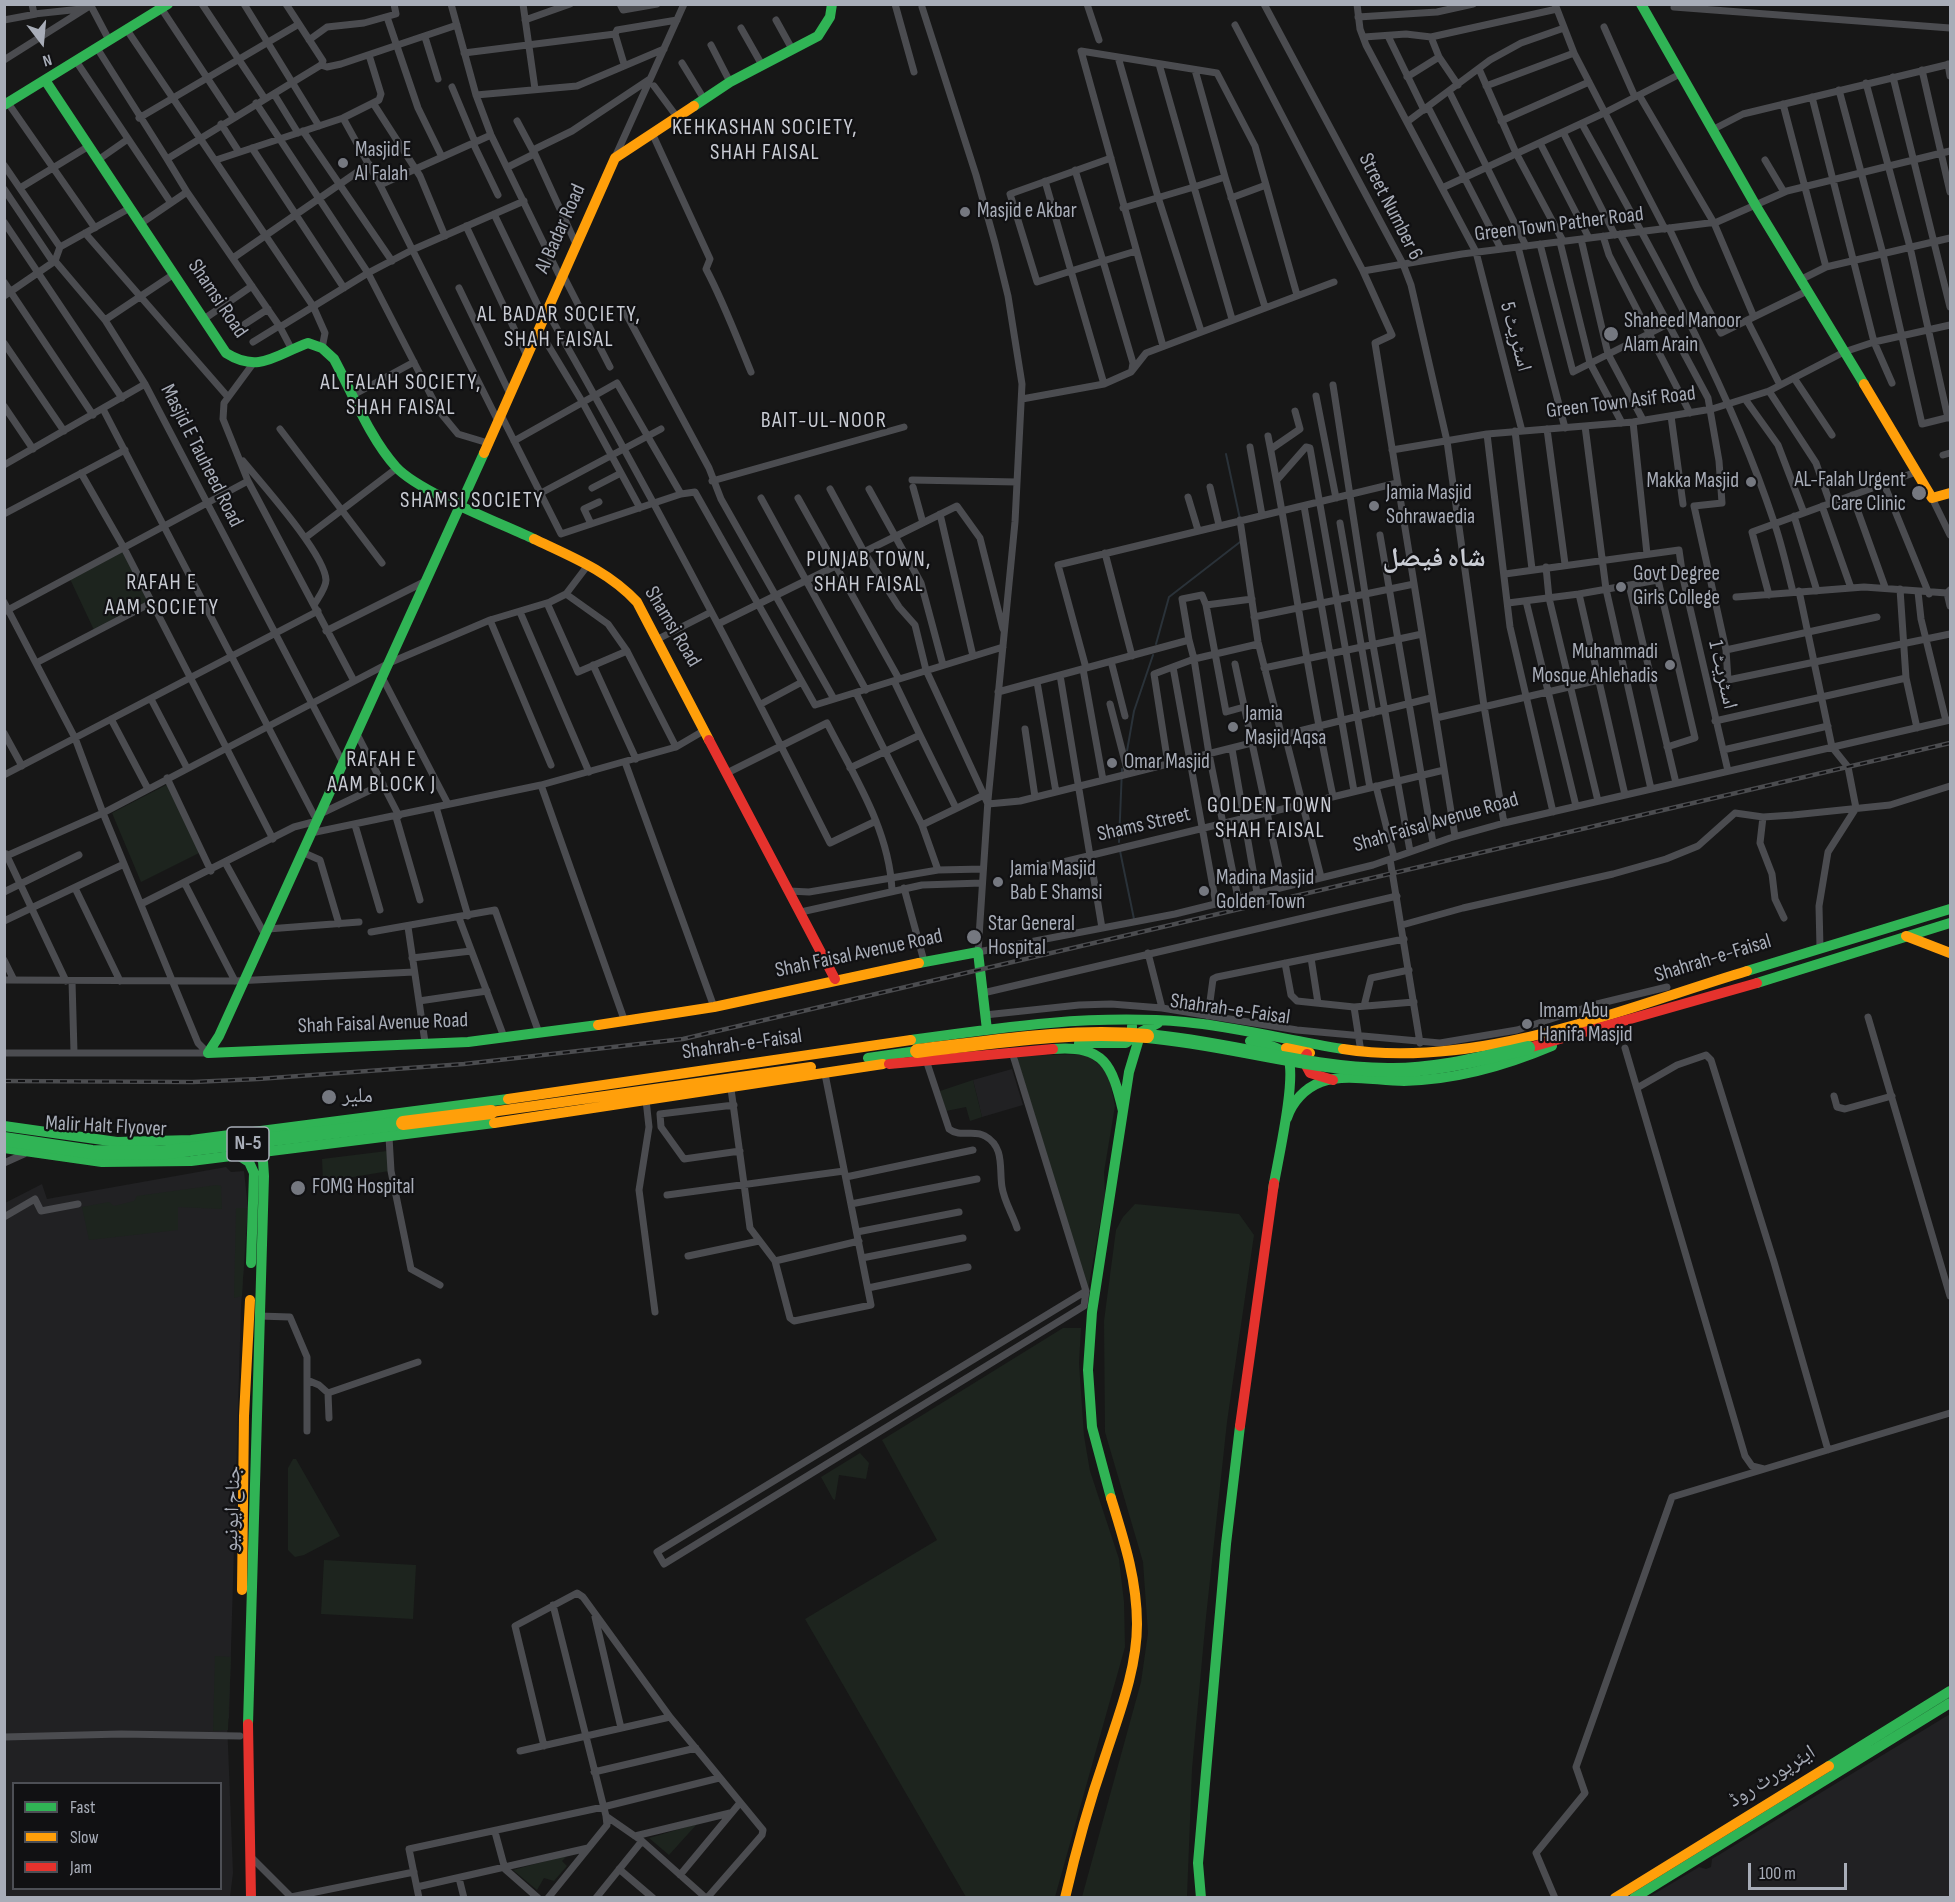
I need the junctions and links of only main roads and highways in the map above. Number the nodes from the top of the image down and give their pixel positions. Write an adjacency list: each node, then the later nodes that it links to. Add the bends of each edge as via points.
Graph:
1 (832, 4): 7 (main road, Al Badar Road, via 830,17 818,36 730,82 615,158)
2 (1641, 4): 6 (main road, via 1756,206 1932,498)
3 (165, 6): 4 (main road)
4 (45, 80): 5 (main road); 7 (main road, Shamsi Road, via 226,353 238,362 252,365 291,348 308,344 322,348 334,358 396,468 428,489)
5 (6, 104)
6 (1950, 493)
7 (462, 503): 12 (main road, Shamsi Road, via 588,565 637,602); 19 (main road, Al Badar Road)
8 (1950, 909): 22 (main road, Shahrah-e-Faisal, via 1520,1039 1480,1048 1421,1048)
9 (1950, 923): 10 (main road, Shahrah-e-Faisal)
10 (1906, 936): 11 (main road); 16 (main road, Shahrah-e-Faisal)
11 (1950, 953)
12 (835, 979): 15 (main road, Shah Faisal Avenue Road, via 978,952); 19 (main road, Shah Faisal Avenue Road, via 625,1022 468,1042)
13 (1163, 1015): 14 (main road, Shahrah-e-Faisal); 17 (main road); 22 (main road, Shahrah-e-Faisal, via 1361,1052); 27 (main road, via 1141,1032)
14 (1062, 1020): 15 (main road, Shahrah-e-Faisal); 18 (main road, via 1126,1023 1132,1027 1132,1038 1124,1044 1068,1043)
15 (987, 1030): 26 (main road, Shahrah-e-Faisal)
16 (1571, 1038): 21 (main road, Shahrah-e-Faisal, bridge, via 1448,1066 1388,1070 1297,1062 1113,1033 1064,1034); 25 (main road, via 1514,1063 1460,1077)
17 (1250, 1041): 20 (main road); 38 (main road, via 1277,1049 1289,1063)
18 (1050, 1048): 21 (main road); 27 (main road, via 1079,1047 1091,1050 1105,1061 1114,1076)
19 (208, 1053)
20 (1310, 1053): 22 (main road, via 1372,1060); 25 (main road, via 1303,1060 1307,1072)
21 (922, 1055): 23 (main road, Shahrah-e-Faisal); 24 (main road)
22 (1402, 1055)
23 (862, 1059): 24 (main road); 26 (main road, Shahrah-e-Faisal)
24 (883, 1064): 33 (main road, via 731,1089)
25 (1333, 1080): 38 (main road, via 1307,1090 1288,1114)
26 (489, 1107): 28 (main road, Malir Halt Flyover / N-5); 31 (main road, Malir Halt Flyover / N-5, bridge, via 171,1152 92,1152)
27 (1123, 1111): 44 (main road, via 1088,1362 1092,1427 1124,1534 1137,1625 1130,1677)
28 (303, 1125): 30 (main road, Malir Halt Flyover / N-5); 33 (main road, via 299,1135)
29 (4, 1126): 32 (main road, Malir Halt Flyover / N-5)
30 (235, 1134): 32 (main road, Malir Halt Flyover / N-5, via 137,1143); 35 (main road)
31 (4, 1139)
32 (89, 1139): 37 (main road, via 78,1148)
33 (303, 1147): 35 (main road)
34 (4, 1148): 37 (main road)
35 (260, 1153): 36 (main road); 39 (main road, جناح ایونیو, via 264,1176)
36 (238, 1155): 37 (main road, via 149,1163); 39 (main road, جناح ایونیو, via 249,1162 254,1173)
37 (83, 1161)
38 (1273, 1189): 45 (main road, via 1226,1544 1199,1851)
39 (256, 1320): 42 (main road, جناح ایونیو, via 244,1416 240,1736); 43 (main road, جناح ایونیو, via 247,1744)
40 (1950, 1691): 46 (main road, ایئرپورٹ روڈ)
41 (1950, 1703): 47 (main road, ایئرپورٹ روڈ)
42 (243, 1898)
43 (251, 1898)
44 (1065, 1898)
45 (1201, 1898)
46 (1615, 1898)
47 (1634, 1898)

